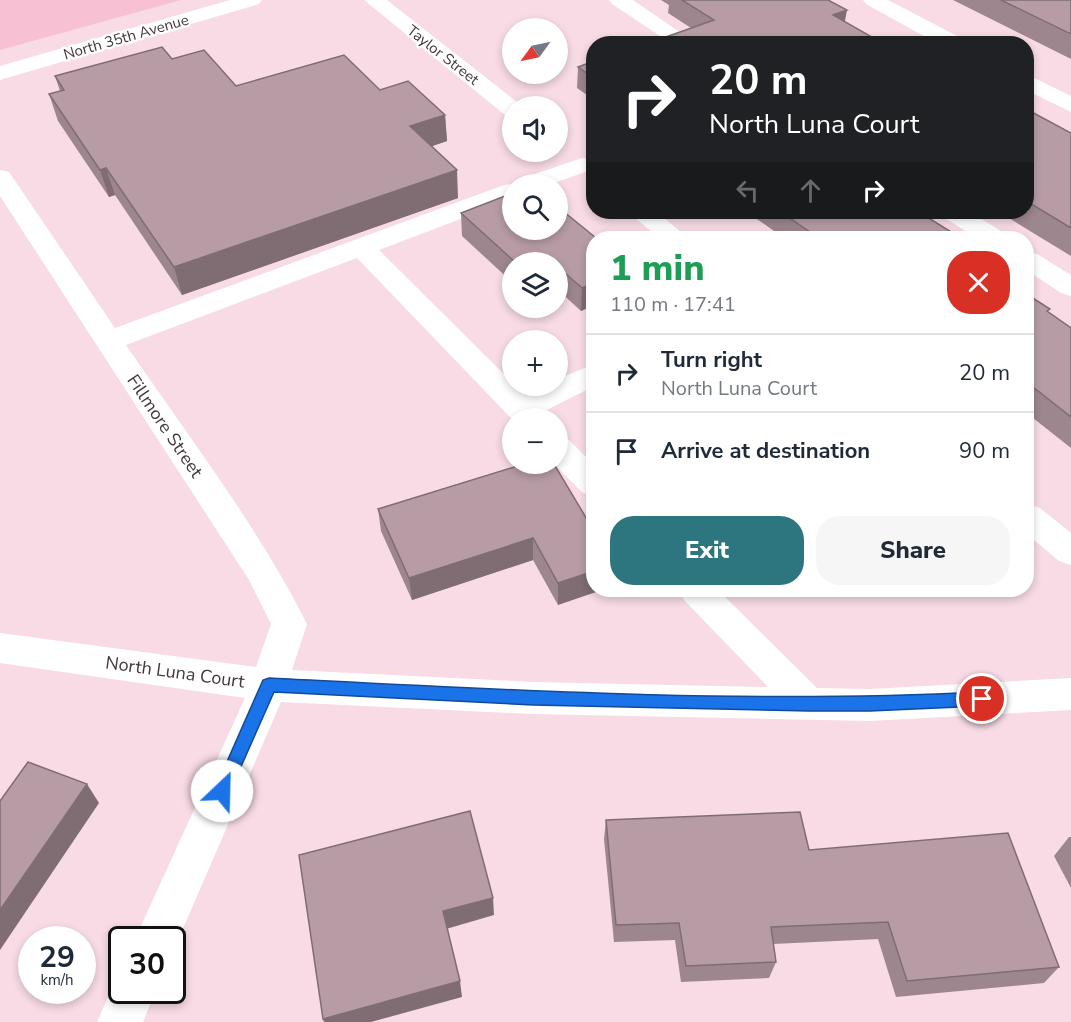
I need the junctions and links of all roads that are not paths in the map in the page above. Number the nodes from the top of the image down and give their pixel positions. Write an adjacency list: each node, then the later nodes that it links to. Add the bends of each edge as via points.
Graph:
1 (252, 0): 7 (street, North 35th Avenue)
2 (374, 0): 9 (street, Taylor Street)
3 (619, 0): 5 (street)
4 (873, 0): 6 (street)
5 (675, 36)
6 (940, 36)
7 (0, 73)
8 (1034, 85): 10 (street)
9 (502, 101)
10 (1071, 105)
11 (568, 154): 12 (street)
12 (586, 167)
13 (586, 170): 14 (street)
14 (568, 174)
15 (0, 177): 24 (street, Fillmore Street)
16 (502, 194): 21 (street)
17 (650, 219): 19 (street)
18 (963, 219): 20 (street)
19 (666, 231)
20 (983, 231)
21 (361, 247): 24 (street); 26 (street)
22 (1034, 264): 23 (street)
23 (1071, 287)
24 (108, 341): 34 (street, Fillmore Street, via 262,572 289,624)
25 (586, 379): 27 (street)
26 (519, 408)
27 (535, 408)
28 (568, 458): 29 (street)
29 (586, 477)
30 (1034, 523): 31 (street)
31 (1071, 552)
32 (703, 597): 36 (street)
33 (0, 648): 34 (street, North Luna Court)
34 (269, 685): 36 (street, North Luna Court, via 533,698); 37 (street, Fillmore Street)
35 (1071, 694): 36 (street, North Luna Court, via 870,705)
36 (809, 704)
37 (162, 926)
38 (128, 1004): 39 (street)
39 (120, 1022)

